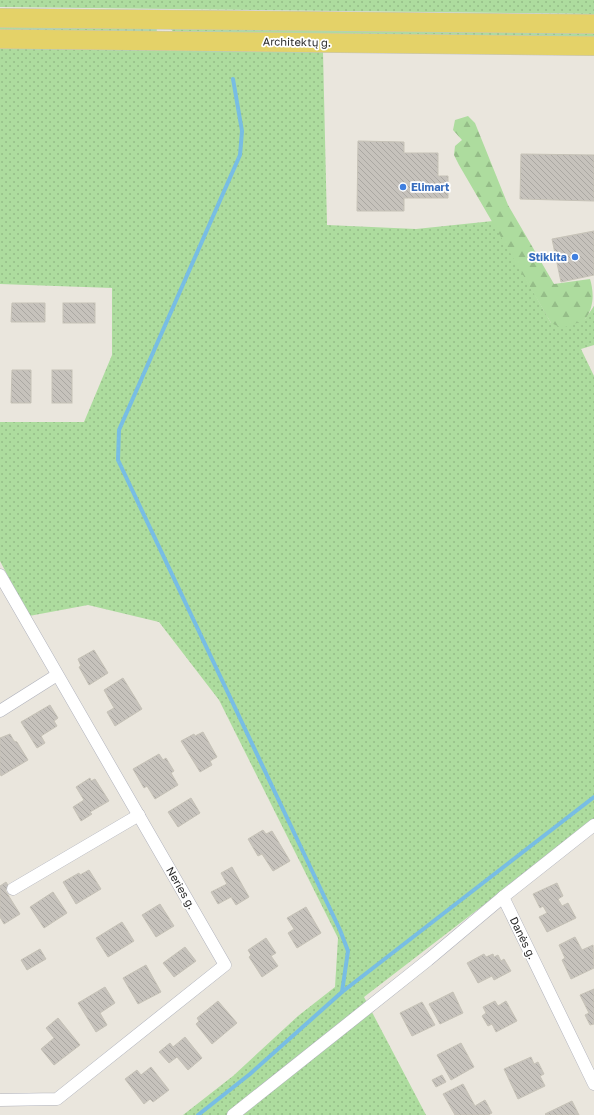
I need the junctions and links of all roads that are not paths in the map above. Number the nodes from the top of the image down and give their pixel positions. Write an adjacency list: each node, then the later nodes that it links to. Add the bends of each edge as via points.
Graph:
1 (0, 18): 2 (main road, Architektų g.)
2 (162, 20): 3 (main road, Architektų g.); 5 (main road)
3 (594, 24)
4 (0, 39): 5 (main road, Architektų g.)
5 (162, 41): 6 (main road, Architektų g.)
6 (594, 46)
7 (0, 575): 8 (street, Neries g.)
8 (57, 675): 9 (street); 10 (street, Neries g.)
9 (0, 711)
10 (139, 815): 12 (street); 15 (street, Neries g., via 225,965 58,1099)
11 (594, 825): 13 (street)
12 (13, 889)
13 (503, 897): 14 (street, Danės g.); 16 (street)
14 (594, 1084)
15 (0, 1100)
16 (233, 1115)

